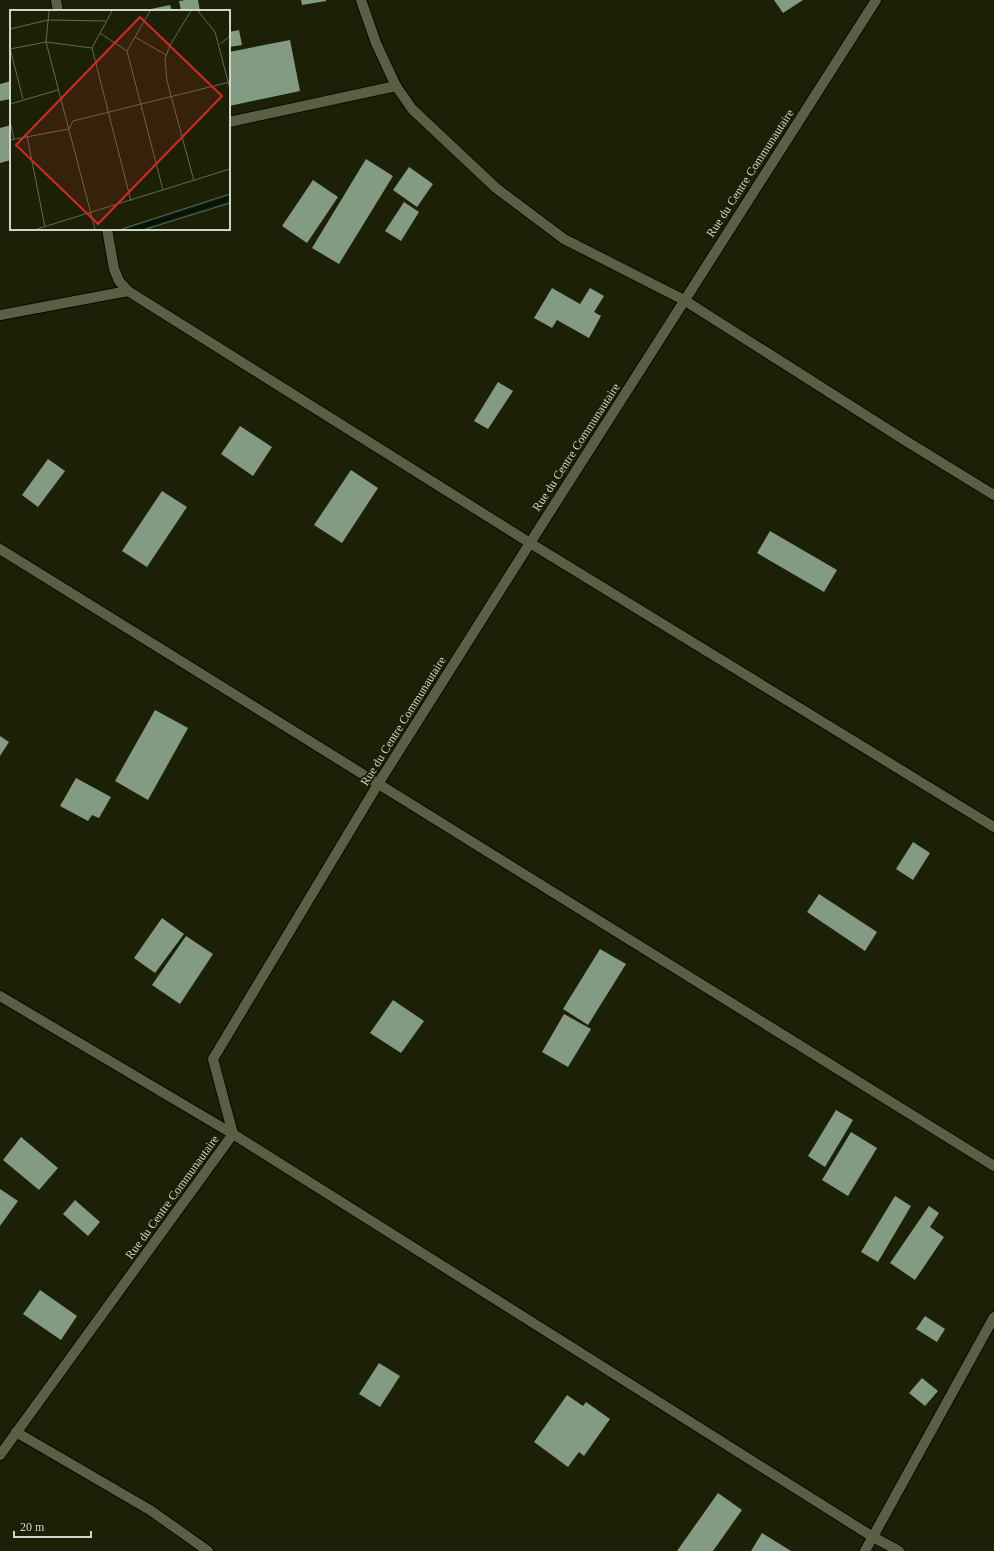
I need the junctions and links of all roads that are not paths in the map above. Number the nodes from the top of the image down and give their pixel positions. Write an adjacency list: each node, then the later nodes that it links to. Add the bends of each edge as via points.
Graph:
1 (56, 0): 4 (street)
2 (361, 0): 5 (street, via 376,43)
3 (876, 0): 9 (street, Rue du Centre Communautaire)
4 (58, 10)
5 (396, 86): 6 (street); 9 (street, via 412,109 496,188 564,239)
6 (230, 122)
7 (107, 230): 8 (street, via 114,268 119,281)
8 (128, 291): 10 (street); 12 (street)
9 (684, 300): 11 (street, via 899,437); 12 (street, Rue du Centre Communautaire)
10 (0, 315)
11 (994, 494)
12 (530, 542): 14 (street, Rue du Centre Communautaire); 15 (street)
13 (0, 549): 14 (street)
14 (378, 784): 17 (street, Rue du Centre Communautaire, via 213,1059); 18 (street)
15 (994, 827)
16 (0, 996): 17 (street)
17 (233, 1134): 20 (street, Rue du Centre Communautaire); 22 (street)
18 (994, 1166)
19 (994, 1317): 22 (street)
20 (16, 1432): 21 (street, Rue du Centre Communautaire); 23 (street, via 150,1510)
21 (0, 1455)
22 (873, 1537): 24 (street); 25 (street)
23 (208, 1551)
24 (865, 1551)
25 (899, 1551)

